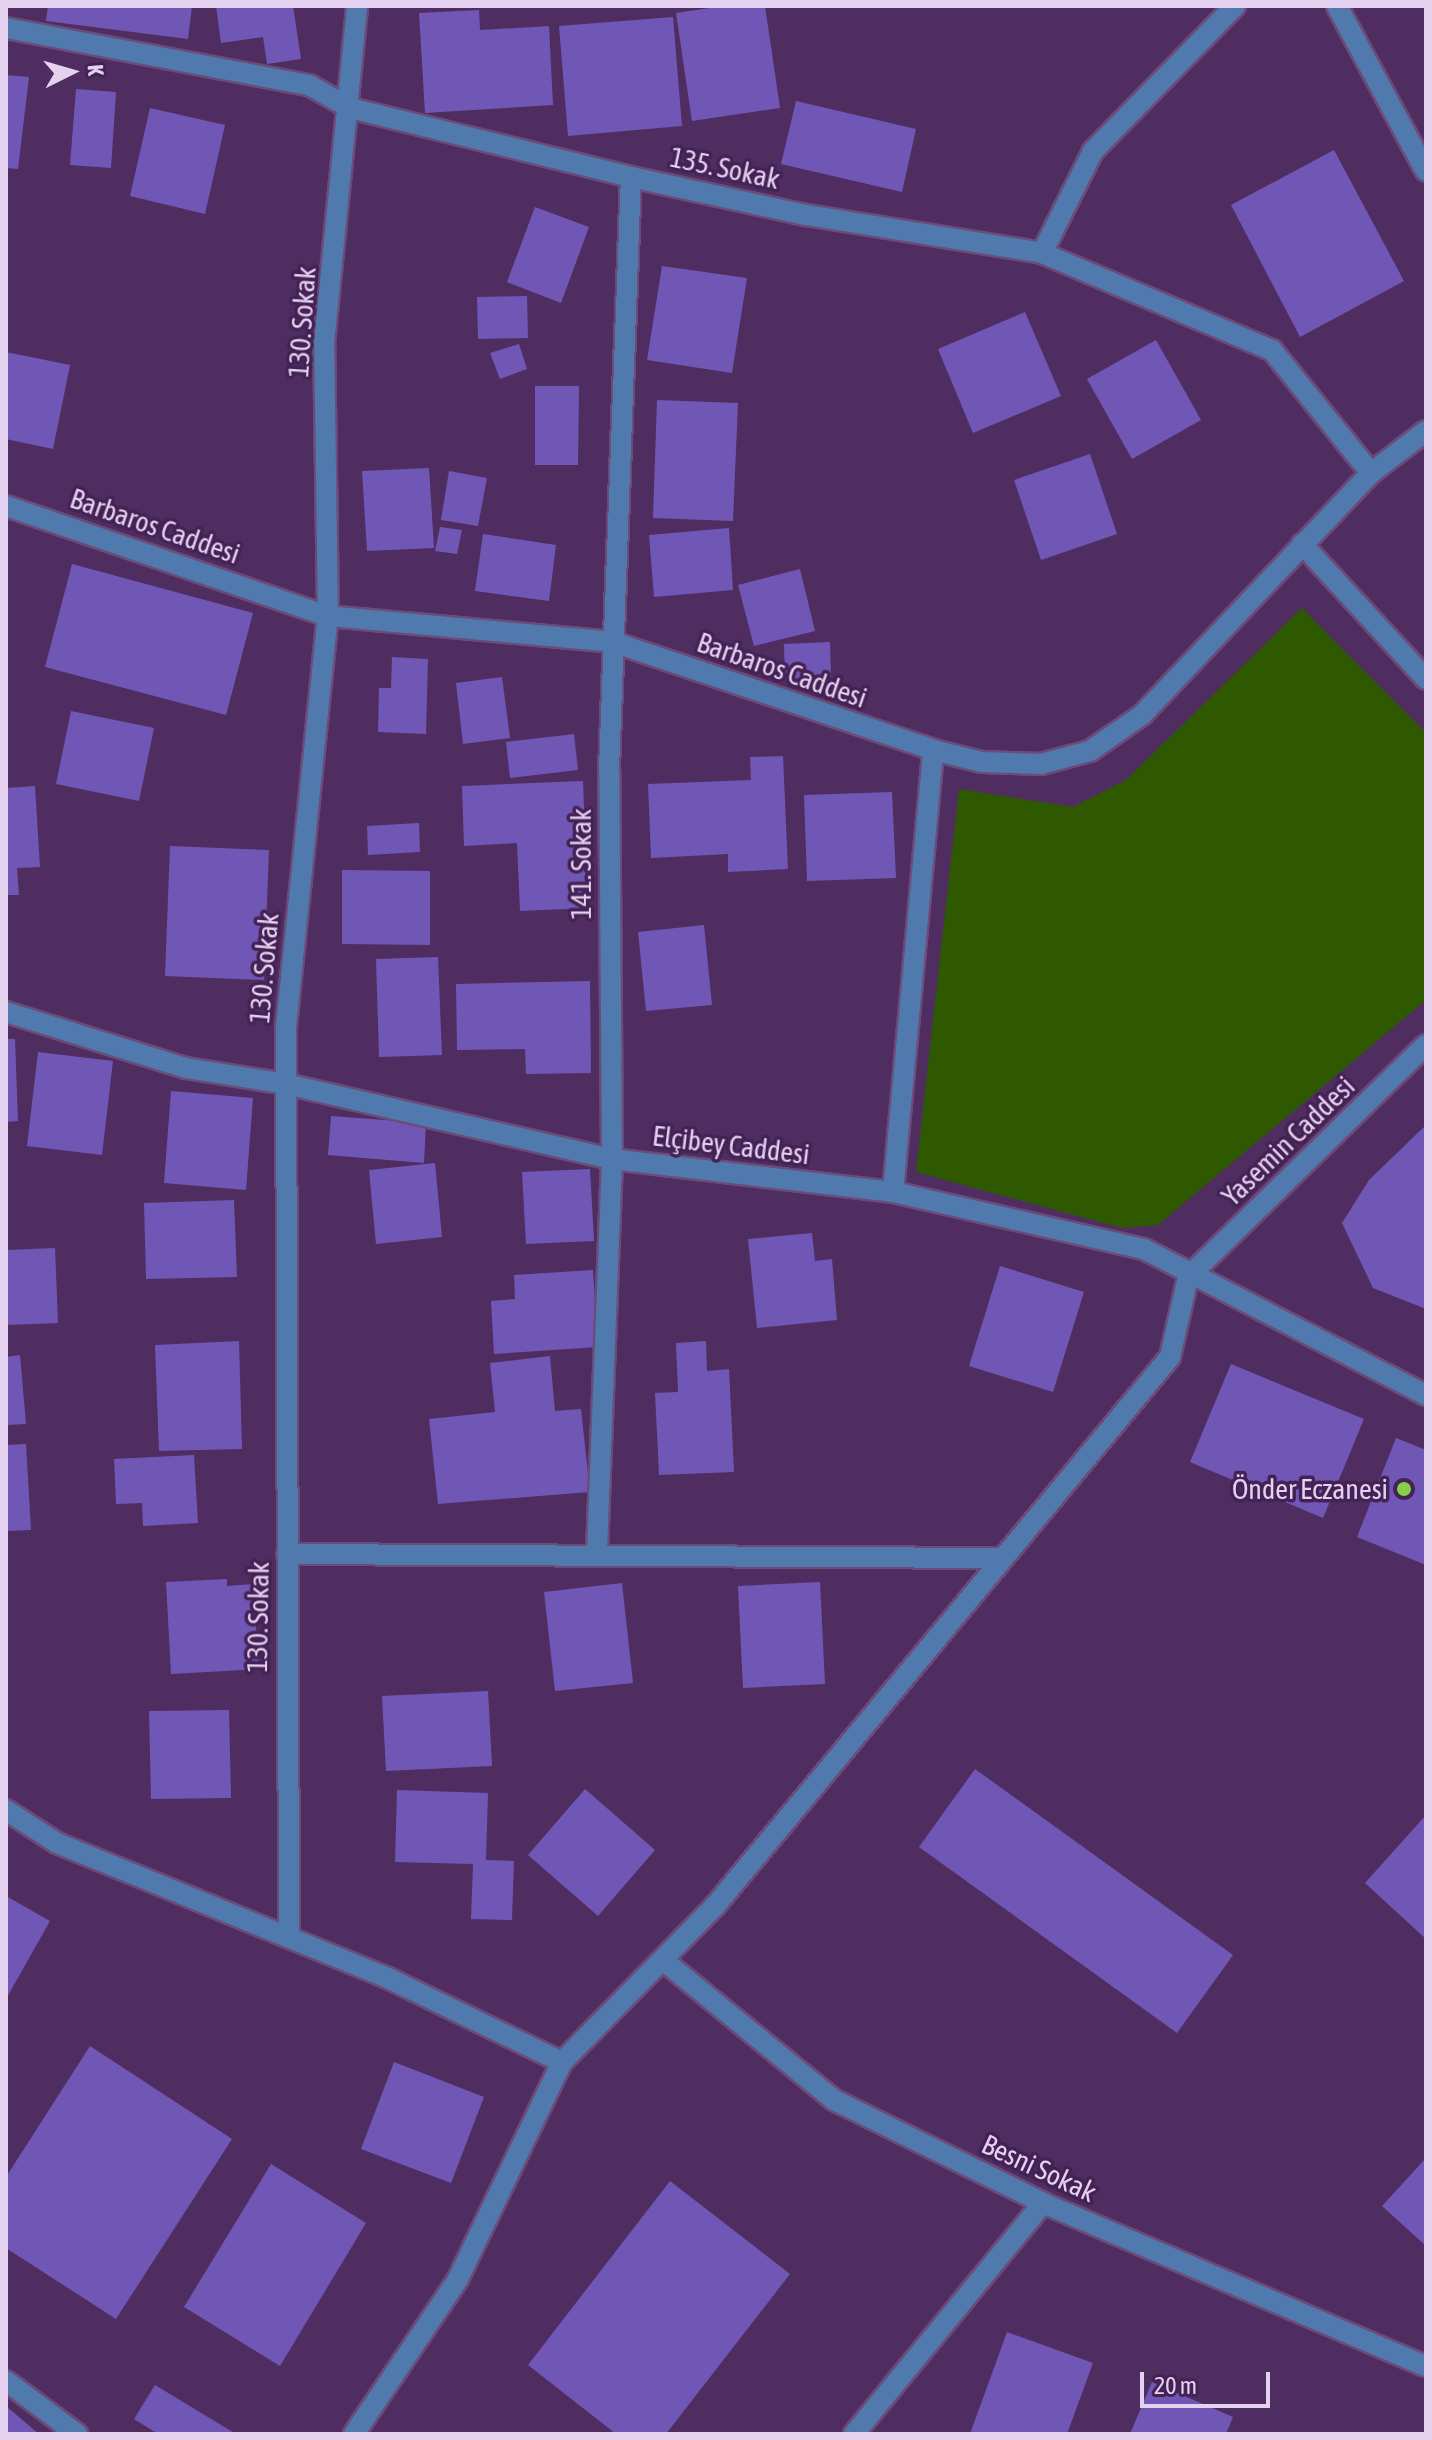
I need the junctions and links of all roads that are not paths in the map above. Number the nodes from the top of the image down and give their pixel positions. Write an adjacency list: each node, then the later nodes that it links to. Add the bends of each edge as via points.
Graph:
1 (357, 6): 5 (street, 130. Sokak)
2 (1235, 6): 8 (street, via 1093,151)
3 (1337, 6): 6 (street)
4 (6, 28): 5 (street, 135. Sokak, via 309,85)
5 (350, 108): 7 (street, 135. Sokak); 13 (street, 130. Sokak, via 324,344)
6 (1426, 171)
7 (631, 177): 8 (street, 135. Sokak, via 806,215); 14 (street, 141. Sokak)
8 (1042, 253): 10 (street, 135. Sokak, via 1272,350)
9 (1426, 431): 10 (street, Barbaros Caddesi)
10 (1371, 473): 12 (street, Barbaros Caddesi)
11 (6, 506): 13 (street, Barbaros Caddesi)
12 (1302, 544): 15 (street); 16 (street, Barbaros Caddesi, via 1159,699 1090,751 1041,764 982,762)
13 (328, 616): 14 (street, Barbaros Caddesi); 19 (street, 130. Sokak, via 286,1027)
14 (613, 642): 16 (street, Barbaros Caddesi); 20 (street, 141. Sokak)
15 (1426, 679)
16 (933, 750): 21 (street)
17 (6, 1012): 19 (street, Elçibey Caddesi, via 186,1068)
18 (1426, 1045): 22 (street, Yasemin Caddesi)
19 (286, 1084): 20 (street, Elçibey Caddesi); 25 (street, 130. Sokak)
20 (612, 1159): 21 (street, Elçibey Caddesi); 24 (street, 141. Sokak)
21 (893, 1192): 22 (street, Elçibey Caddesi, via 1144,1249)
22 (1188, 1277): 23 (street, Elçibey Caddesi); 26 (street, via 1170,1357)
23 (1426, 1395)
24 (597, 1551): 25 (street); 26 (street)
25 (287, 1554): 28 (street, 130. Sokak)
26 (1000, 1558): 29 (street, via 876,1716)
27 (6, 1810): 28 (street, via 57,1843)
28 (289, 1937): 30 (street)
29 (663, 1960): 30 (street); 31 (street, Besni Sokak, via 834,2100)
30 (562, 2062): 35 (street, via 458,2279)
31 (1043, 2203): 32 (street, Besni Sokak); 36 (street)
32 (1426, 2366)
33 (6, 2381): 34 (street)
34 (77, 2434)
35 (354, 2434)
36 (854, 2434)

